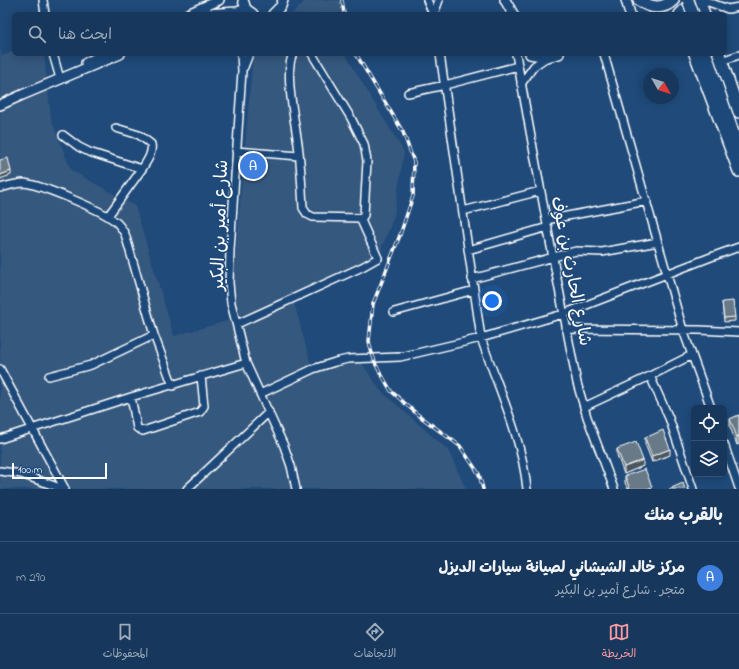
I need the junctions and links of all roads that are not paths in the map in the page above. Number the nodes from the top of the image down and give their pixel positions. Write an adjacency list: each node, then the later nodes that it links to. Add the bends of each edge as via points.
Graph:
1 (43, 0): 17 (street)
2 (219, 0): 18 (main road)
3 (283, 0): 20 (main road)
4 (427, 0): 21 (street)
5 (438, 0): 22 (street)
6 (505, 0): 23 (main road)
7 (514, 0): 24 (main road)
8 (626, 0): 25 (main road)
9 (674, 0): 14 (highway, via 669,5 658,8)
10 (688, 0): 27 (highway, bridge)
11 (693, 0): 26 (main road)
12 (699, 0): 28 (highway)
13 (703, 0): 29 (street)
14 (643, 3)
15 (739, 7): 29 (street)
16 (248, 10): 19 (main road)
17 (45, 12)
18 (192, 12)
19 (237, 12)
20 (275, 12)
21 (433, 12)
22 (435, 12)
23 (512, 12)
24 (513, 12)
25 (629, 12)
26 (681, 12)
27 (692, 12)
28 (703, 12)
29 (727, 12)
30 (739, 55): 46 (street)
31 (54, 56): 49 (street)
32 (100, 56): 49 (main road)
33 (115, 56): 55 (main road)
34 (242, 56): 48 (street, شارع أمير بن البكير)
35 (248, 56): 48 (street, شارع أمير بن البكير)
36 (292, 56): 61 (street, via 289,80)
37 (313, 56): 69 (street, via 364,144 367,169 364,217)
38 (440, 56): 51 (street)
39 (516, 56): 47 (street, شارع الحارث بن عوف)
40 (541, 56): 45 (main road)
41 (551, 56): 45 (main road)
42 (605, 56): 66 (street)
43 (696, 56): 63 (highway)
44 (707, 56): 59 (highway)
45 (547, 57): 50 (street, via 534,66)
46 (720, 57): 53 (highway)
47 (518, 66): 50 (street, شارع الحارث بن عوف); 51 (street)
48 (242, 71): 60 (street, شارع أمير بن البكير)
49 (59, 75): 54 (main road)
50 (521, 84): 65 (street, شارع الحارث بن عوف)
51 (445, 85): 52 (street); 67 (street)
52 (408, 93)
53 (736, 93): 56 (highway)
54 (0, 99)
55 (0, 105)
56 (739, 112)
57 (116, 128): 62 (street, via 139,135 151,144 152,149)
58 (63, 135): 62 (street, via 79,147)
59 (739, 150)
60 (236, 151): 61 (street); 80 (street, شارع أمير بن البكير, via 229,283)
61 (299, 156): 69 (street, via 303,208 307,214 313,217)
62 (142, 169): 68 (street)
63 (739, 171)
64 (0, 188): 68 (street, via 27,184 65,196)
65 (540, 191): 67 (street); 70 (street, شارع الحارث بن عوف)
66 (647, 201): 70 (street); 71 (street)
67 (463, 211): 73 (street)
68 (108, 216): 84 (street, via 118,223 125,234)
69 (360, 218): 80 (street, via 378,258)
70 (547, 224): 73 (street); 74 (street, شارع الحارث بن عوف)
71 (658, 242): 74 (street, via 602,252 576,251); 75 (street)
72 (739, 248): 75 (street)
73 (468, 250): 76 (street)
74 (553, 258): 76 (street); 79 (street, شارع الحارث بن عوف)
75 (667, 274): 79 (street); 82 (street)
76 (472, 279): 77 (street)
77 (474, 290): 78 (street); 85 (street)
78 (394, 312)
79 (563, 314): 81 (street, شارع الحارث بن عوف); 85 (street)
80 (236, 324): 87 (street, شارع أمير بن البكير)
81 (566, 329): 82 (street); 96 (street, شارع الحارث بن عوف)
82 (683, 330): 83 (street); 86 (street)
83 (739, 332)
84 (154, 335): 89 (street, via 91,365); 92 (street)
85 (481, 338): 93 (street, via 400,357 335,362 306,372); 107 (street, via 522,458)
86 (692, 355): 91 (street); 95 (street)
87 (246, 363): 90 (street); 93 (street, شارع أمير بن البكير)
88 (0, 369): 98 (street)
89 (49, 376)
90 (201, 376): 92 (street); 94 (street, via 204,406 200,412 143,432 137,428)
91 (650, 376): 96 (street); 102 (street, via 669,418)
92 (173, 386): 94 (street)
93 (260, 394): 97 (street, شارع أمير بن البكير)
94 (131, 398): 98 (street)
95 (710, 405)
96 (584, 407): 108 (street, شارع الحارث بن عوف)
97 (269, 412): 105 (street); 106 (street, شارع أمير بن البكير, via 284,446)
98 (32, 429): 99 (street); 104 (street)
99 (0, 440)
100 (727, 453): 103 (street)
101 (0, 470): 104 (street, via 21,474)
102 (690, 486)
103 (739, 488)
104 (64, 489)
105 (187, 489)
106 (296, 489)
107 (527, 489)
108 (614, 489)

